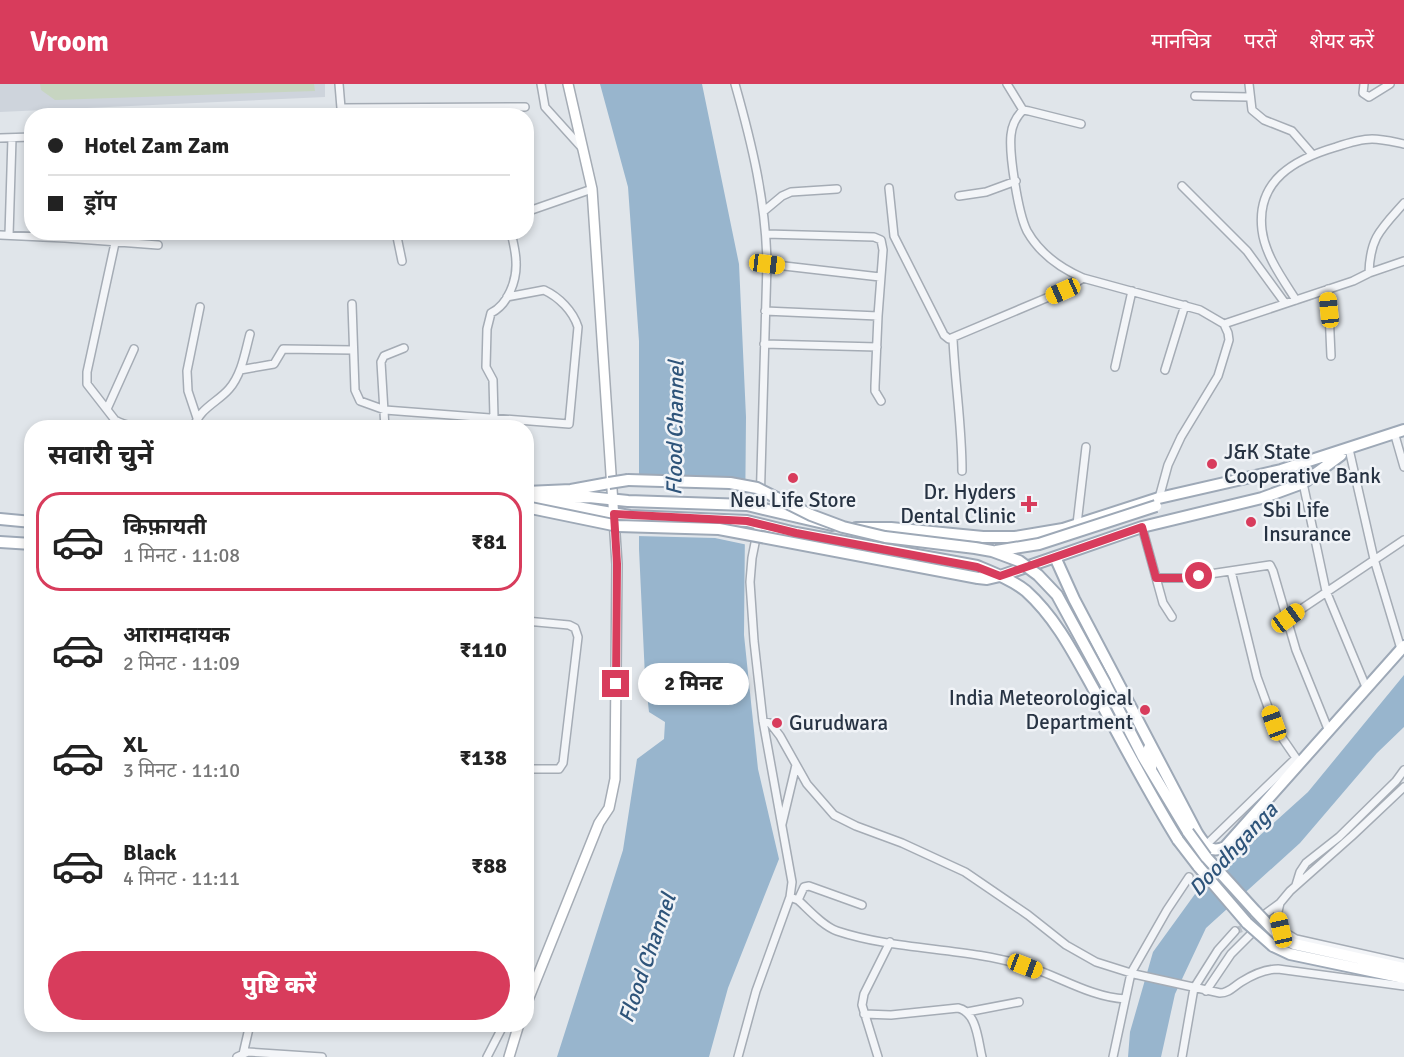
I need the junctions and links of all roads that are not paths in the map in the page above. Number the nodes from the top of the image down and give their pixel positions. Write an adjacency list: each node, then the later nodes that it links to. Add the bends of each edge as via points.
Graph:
1 (339, 84): 11 (street, via 341,108)
2 (541, 84): 18 (street, via 545,107)
3 (568, 84): 18 (main road)
4 (735, 84): 28 (street, via 750,136)
5 (1007, 84): 12 (street)
6 (1249, 84): 10 (street)
7 (1364, 84): 8 (street, via 1363,93 1369,97)
8 (1390, 84)
9 (1195, 96): 10 (street)
10 (1249, 97): 19 (street, via 1258,117 1292,131)
11 (525, 107)
12 (1023, 110): 13 (street); 20 (street, via 1014,122 1011,137)
13 (1081, 124)
14 (24, 137): 16 (street)
15 (0, 138): 16 (street)
16 (12, 138): 31 (street)
17 (1404, 144): 19 (street, via 1360,140)
18 (584, 150): 23 (main road)
19 (1312, 154): 47 (street, via 1272,182 1261,218 1265,246)
20 (1016, 181): 25 (street, via 986,192); 43 (street, via 1028,231 1057,265)
21 (1182, 186): 48 (street, via 1247,251)
22 (889, 188): 56 (street, via 897,244 944,335)
23 (592, 189): 27 (street); 83 (main road)
24 (837, 189): 28 (street, via 791,192)
25 (959, 196)
26 (1404, 203): 41 (street, via 1375,239)
27 (534, 209)
28 (764, 211): 29 (street)
29 (766, 234): 40 (street); 42 (street, via 878,238 883,250)
30 (0, 235): 31 (street)
31 (9, 235): 32 (street)
32 (24, 235)
33 (96, 240): 36 (street)
34 (398, 240): 38 (street)
35 (512, 240): 46 (street, via 517,264)
36 (115, 243): 37 (street); 67 (street, via 86,378)
37 (158, 245)
38 (402, 261)
39 (1404, 261): 41 (street)
40 (767, 264): 42 (street); 52 (street)
41 (1369, 273): 44 (street)
42 (880, 278): 53 (street)
43 (1083, 278): 45 (street); 56 (street, via 1063,291)
44 (1328, 289): 47 (street); 62 (street)
45 (1132, 291): 50 (street); 63 (street)
46 (507, 297): 69 (street, via 502,306 491,312 487,329 486,367 493,380); 74 (street, via 544,290 563,304 578,327 569,424)
47 (1296, 300): 48 (street)
48 (1286, 303): 54 (street)
49 (352, 304): 61 (street)
50 (1185, 305): 54 (street); 65 (street)
51 (200, 307): 70 (street, via 187,371 188,391)
52 (765, 311): 53 (street); 57 (street)
53 (878, 315): 58 (street)
54 (1224, 324): 84 (street, via 1229,340 1218,376 1180,437)
55 (250, 334): 64 (street)
56 (953, 339): 79 (street)
57 (764, 344): 58 (street); 85 (street)
58 (877, 347): 66 (street, via 876,391)
59 (404, 348): 68 (street, via 382,358)
60 (134, 349): 67 (street)
61 (353, 350): 64 (street, via 283,349 274,364); 68 (street, via 357,397)
62 (1331, 356)
63 (1115, 367)
64 (240, 370): 70 (street, via 229,389)
65 (1165, 370)
66 (881, 401)
67 (107, 409): 71 (street)
68 (384, 410): 69 (street); 72 (street)
69 (494, 417): 73 (street)
70 (197, 418)
71 (114, 420)
72 (385, 420)
73 (526, 420)
74 (534, 421)
75 (1399, 431): 77 (main road); 78 (street)
76 (1086, 447): 94 (street)
77 (1349, 449): 80 (main road); 84 (main road, via 1281,470 1272,478); 104 (street)
78 (1404, 467)
79 (962, 471)
80 (1303, 483): 96 (main road, via 1262,498); 108 (street)
81 (534, 492): 102 (main road, bridge, via 628,480 730,483 757,488 843,527 885,537)
82 (534, 499): 83 (main road)
83 (612, 499): 85 (main road); 88 (main road)
84 (1158, 502): 91 (main road); 102 (main road, bridge, via 1039,544)
85 (760, 507): 94 (main road, via 824,525 983,537 1015,537)
86 (534, 508): 88 (main road, via 571,506)
87 (534, 510): 106 (main road, bridge, via 618,526 719,529 978,578)
88 (614, 514): 93 (main road); 137 (main road, via 617,564 613,794)
89 (0, 517): 90 (main road); 92 (main road)
90 (24, 518)
91 (1093, 519): 94 (main road); 99 (main road)
92 (24, 521)
93 (759, 523): 106 (main road, via 977,567); 114 (street, via 752,558 751,602)
94 (1077, 524)
95 (0, 526): 97 (main road)
96 (1142, 527): 99 (main road); 107 (street)
97 (24, 528)
98 (1404, 540): 104 (street)
99 (1103, 541): 103 (main road)
100 (0, 542): 101 (main road)
101 (24, 544)
102 (992, 551): 118 (main road, bridge, via 1028,567 1057,595)
103 (1053, 558): 106 (main road); 118 (main road, via 1056,576 1152,754); 122 (main road)
104 (1374, 558): 108 (street); 112 (street)
105 (1231, 571): 107 (street); 110 (street, via 1270,565); 122 (street, via 1257,677 1276,729 1296,758)
106 (1000, 576): 129 (main road, bridge, via 1024,590 1050,616 1178,840)
107 (1156, 578): 109 (street, via 1163,603)
108 (1326, 591): 110 (street); 113 (street)
109 (1172, 617)
110 (1288, 618): 115 (street, via 1296,650)
111 (534, 622): 117 (street, via 569,625 578,637 563,763 559,769)
112 (1403, 647): 113 (main road)
113 (1366, 687): 115 (main road)
114 (763, 721): 116 (street, via 770,723 780,736); 121 (street)
115 (1328, 729): 122 (main road, via 1225,847)
116 (796, 765): 121 (street); 135 (street, via 834,815 965,872 1066,945 1096,962)
117 (534, 769)
118 (1151, 770): 128 (main road, bridge, via 1206,857)
119 (1404, 770): 124 (street, via 1339,837 1306,863)
120 (1404, 787): 124 (street)
121 (782, 826): 125 (street)
122 (1204, 848)
123 (1190, 877): 135 (street, via 1167,910)
124 (1296, 885): 126 (street)
125 (794, 898): 127 (street, via 809,886); 131 (street, via 832,929); 152 (street, via 756,991)
126 (1280, 903): 128 (street); 133 (street, via 1277,916 1281,930 1296,939)
127 (862, 904)
128 (1261, 918): 132 (main road, bridge)
129 (1255, 930): 132 (main road, bridge); 140 (street, via 1231,954)
130 (1235, 931): 139 (street)
131 (890, 942): 141 (street, via 1025,966 1100,995); 144 (street, via 864,994)
132 (1277, 942): 134 (main road); 136 (main road, via 1290,954)
133 (1404, 963)
134 (1404, 968)
135 (1133, 974): 139 (street); 141 (street)
136 (1404, 978)
137 (534, 985)
138 (1404, 986): 140 (street, via 1278,969 1261,972 1226,993)
139 (1194, 988): 140 (street); 156 (street)
140 (1206, 991)
141 (1125, 999): 155 (street)
142 (1019, 1002): 143 (street)
143 (967, 1012): 144 (street, via 958,1008); 154 (street)
144 (864, 1014): 153 (street)
145 (247, 1032): 148 (street)
146 (500, 1032): 150 (street)
147 (517, 1032): 151 (main road)
148 (240, 1055): 149 (street, via 248,1052)
149 (322, 1057)
150 (487, 1057)
151 (509, 1057)
152 (738, 1057)
153 (878, 1057)
154 (982, 1057)
155 (1113, 1057)
156 (1182, 1057)

